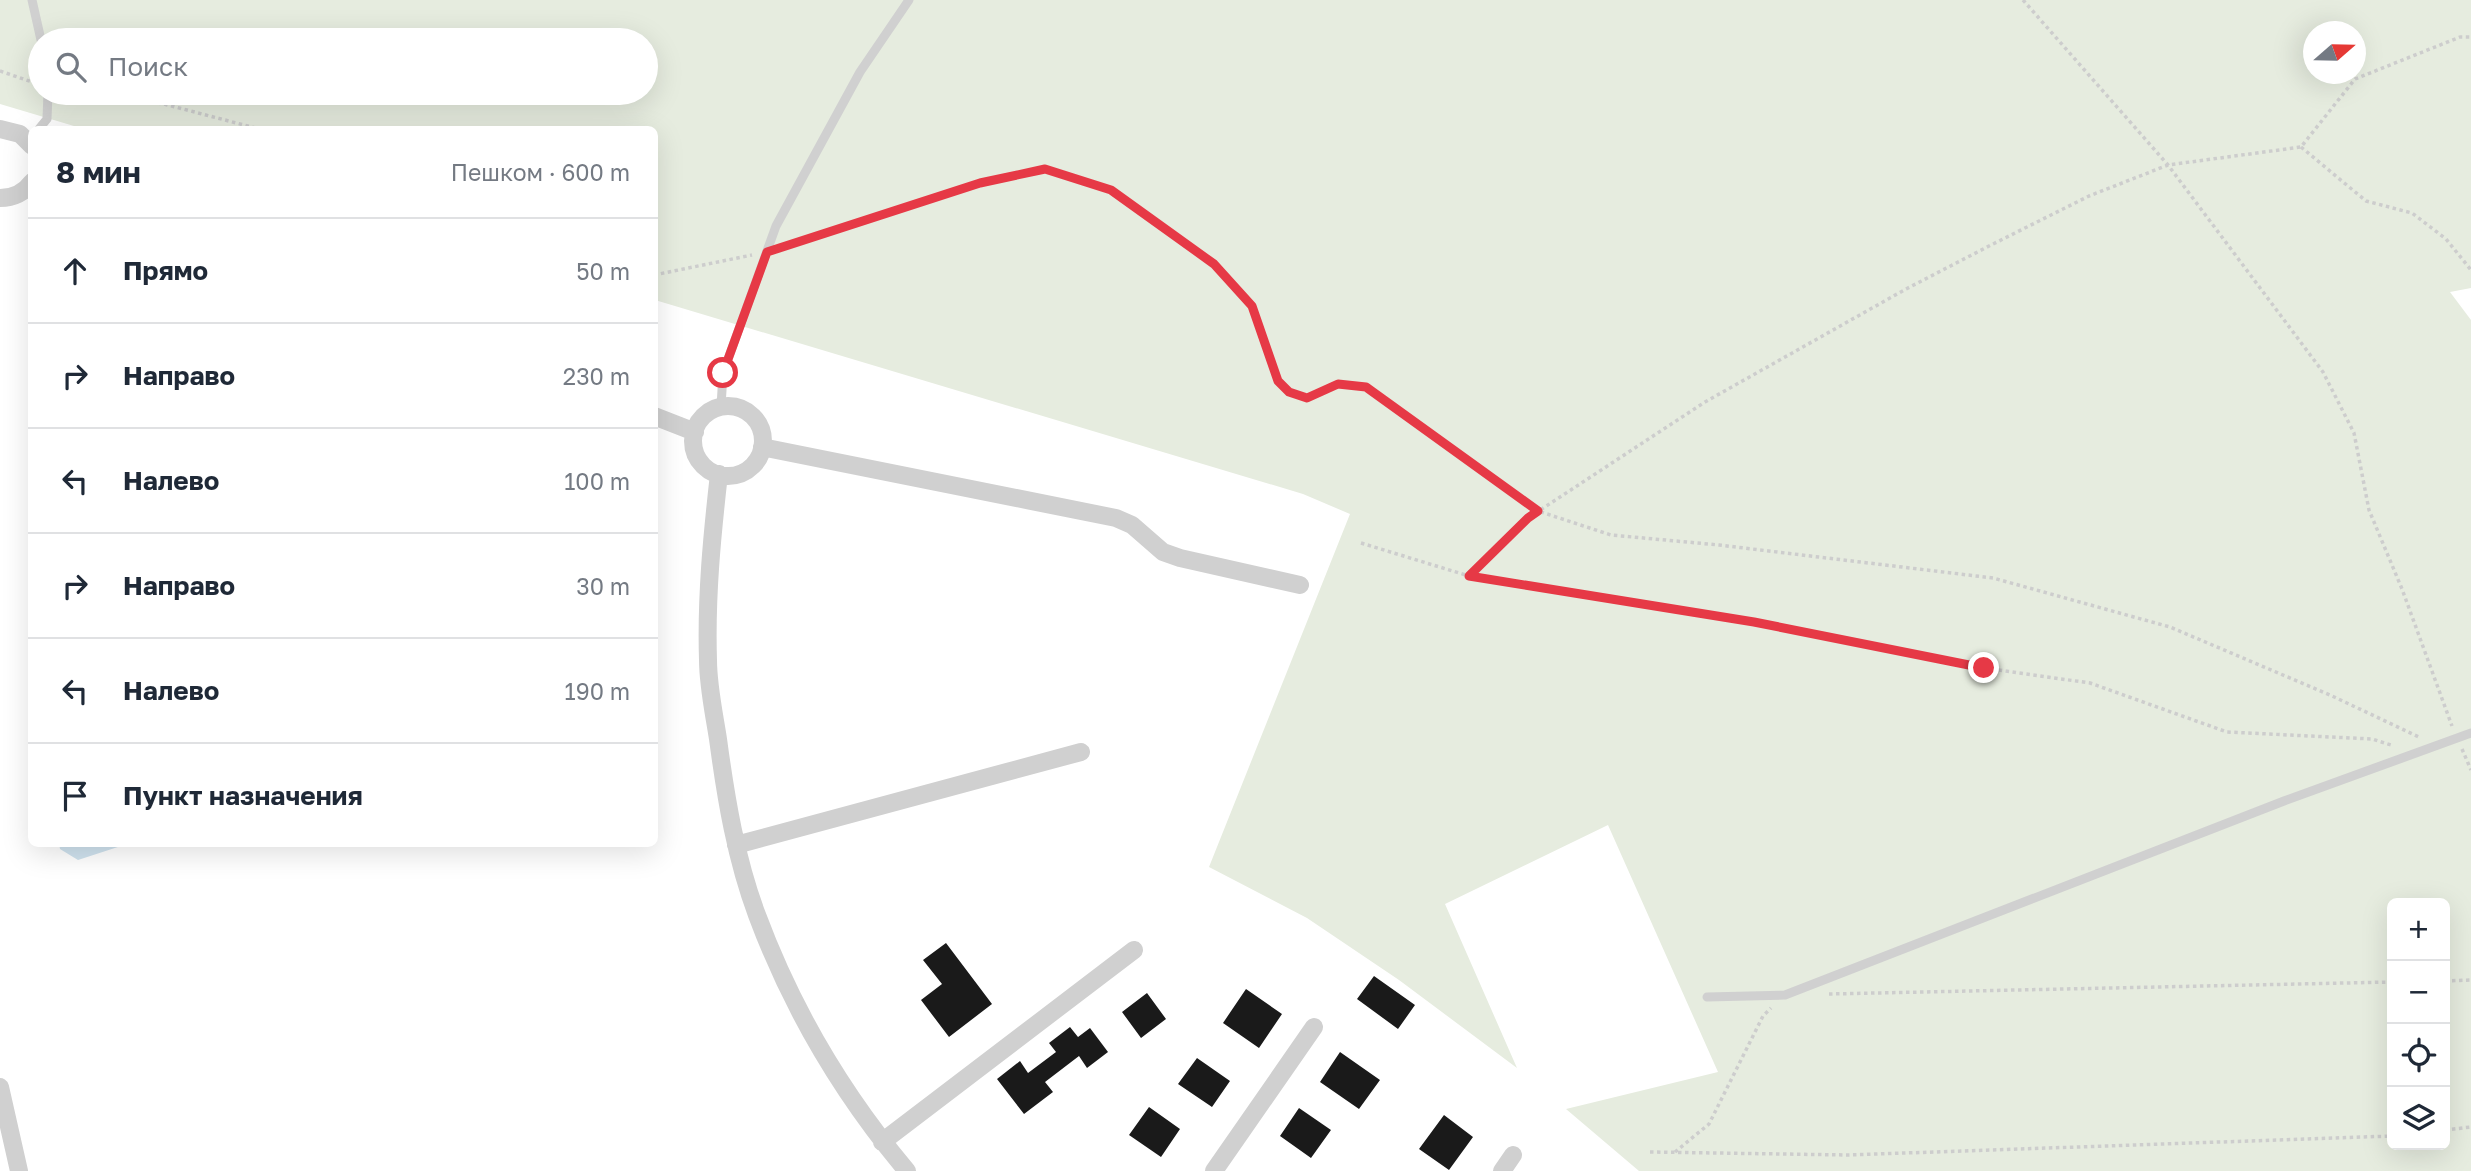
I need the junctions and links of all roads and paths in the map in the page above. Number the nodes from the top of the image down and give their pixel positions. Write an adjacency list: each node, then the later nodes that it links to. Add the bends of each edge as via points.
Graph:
1 (32, 0): 4 (lane)
2 (909, 0): 18 (lane, via 860,72 776,226)
3 (2024, 0): 15 (path)
4 (38, 28)
5 (2471, 37): 14 (path, via 2460,37 2355,79)
6 (0, 71): 7 (path)
7 (28, 80)
8 (48, 105): 10 (lane)
9 (167, 105): 11 (path)
10 (41, 126)
11 (247, 126)
12 (0, 129): 13 (street)
13 (28, 137)
14 (2301, 147): 15 (path); 19 (path, via 2366,201 2412,213 2446,239)
15 (2168, 165): 26 (path, via 2089,196 1906,289 1705,402); 31 (path, via 2323,372 2354,433 2369,510)
16 (28, 186): 17 (street, via 13,197)
17 (0, 198)
18 (767, 252): 20 (path); 21 (lane, via 723,373); 26 (path, via 980,183 1045,169 1111,190 1214,264 1252,306 1278,381 1289,392 1307,398 1338,384 1366,387)
19 (2471, 270)
20 (658, 274)
21 (722, 407): 23 (street, via 704,415); 24 (street, via 740,408 756,419)
22 (658, 418): 23 (street)
23 (695, 432): 25 (street, via 698,458)
24 (762, 447): 25 (street, via 747,470); 29 (street, via 1116,518 1163,552)
25 (719, 474): 36 (street, via 708,571 708,663)
26 (1538, 511): 28 (path); 32 (path, via 1611,535 1993,578 2170,627)
27 (1361, 543): 28 (path)
28 (1469, 576): 34 (path, via 2090,683 2227,732 2372,739)
29 (1300, 585)
30 (2471, 733): 31 (lane)
31 (2456, 738): 32 (lane); 35 (path)
32 (2436, 745): 34 (lane)
33 (1081, 752): 36 (street)
34 (2416, 753): 42 (lane)
35 (2471, 770)
36 (736, 845): 49 (street, via 757,915 804,1023)
37 (1135, 950): 49 (street)
38 (2471, 980): 39 (path)
39 (2450, 981)
40 (2387, 982): 41 (path)
41 (1826, 994)
42 (1785, 995): 43 (lane); 51 (path, via 1763,1016 1709,1124)
43 (1707, 997)
44 (1314, 1027): 55 (street)
45 (0, 1087): 53 (street)
46 (2471, 1127): 47 (path)
47 (2450, 1129)
48 (2387, 1136): 51 (path, via 1848,1155)
49 (883, 1142): 54 (street)
50 (1650, 1152): 51 (path)
51 (1675, 1152)
52 (1513, 1155): 56 (street)
53 (19, 1171)
54 (907, 1171)
55 (1214, 1171)
56 (1502, 1171)

